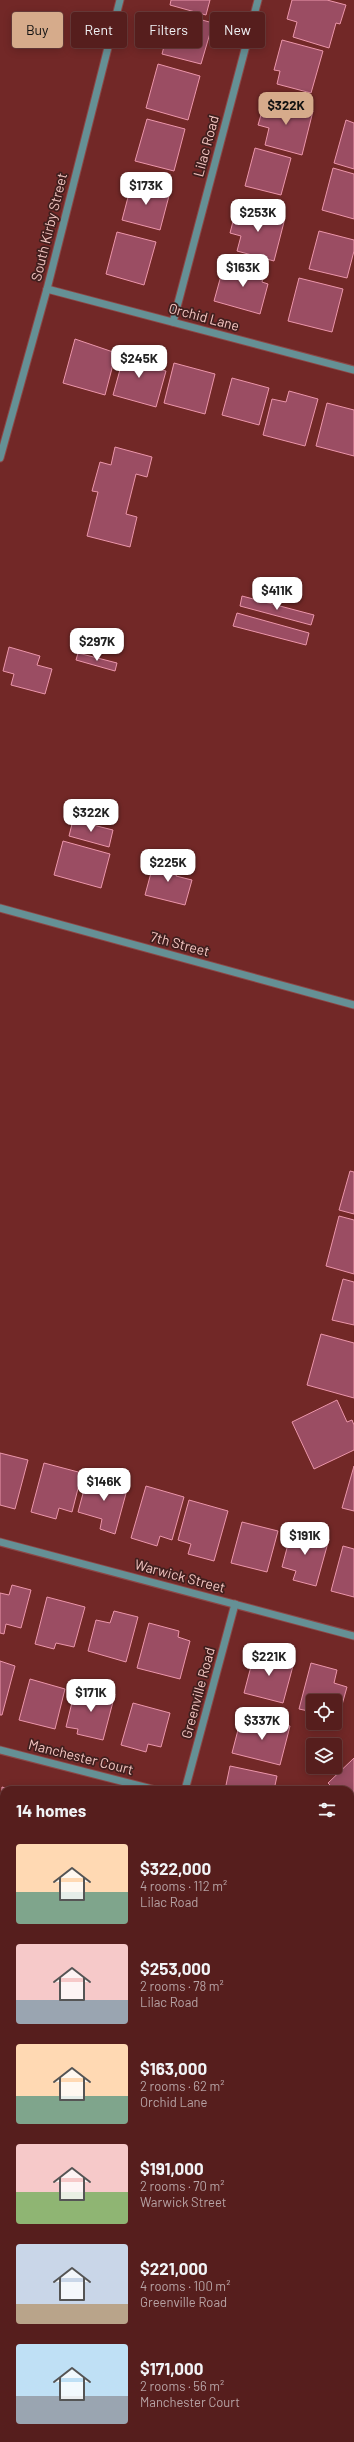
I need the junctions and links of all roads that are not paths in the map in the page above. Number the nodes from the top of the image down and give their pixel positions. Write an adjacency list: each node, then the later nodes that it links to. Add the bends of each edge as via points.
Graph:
1 (120, 0): 3 (street, South Kirby Street)
2 (258, 0): 4 (street, Lilac Road)
3 (47, 289): 4 (street, Orchid Lane); 6 (street, South Kirby Street)
4 (173, 322): 5 (street, Orchid Lane)
5 (354, 370)
6 (0, 458)
7 (0, 908): 8 (street, 7th Street)
8 (354, 1005)
9 (0, 1542): 10 (street, Warwick Street)
10 (235, 1604): 11 (street, Warwick Street); 14 (street, Greenville Road)
11 (354, 1636)
12 (0, 1750): 13 (street, Manchester Court)
13 (140, 1786)
14 (186, 1786)

